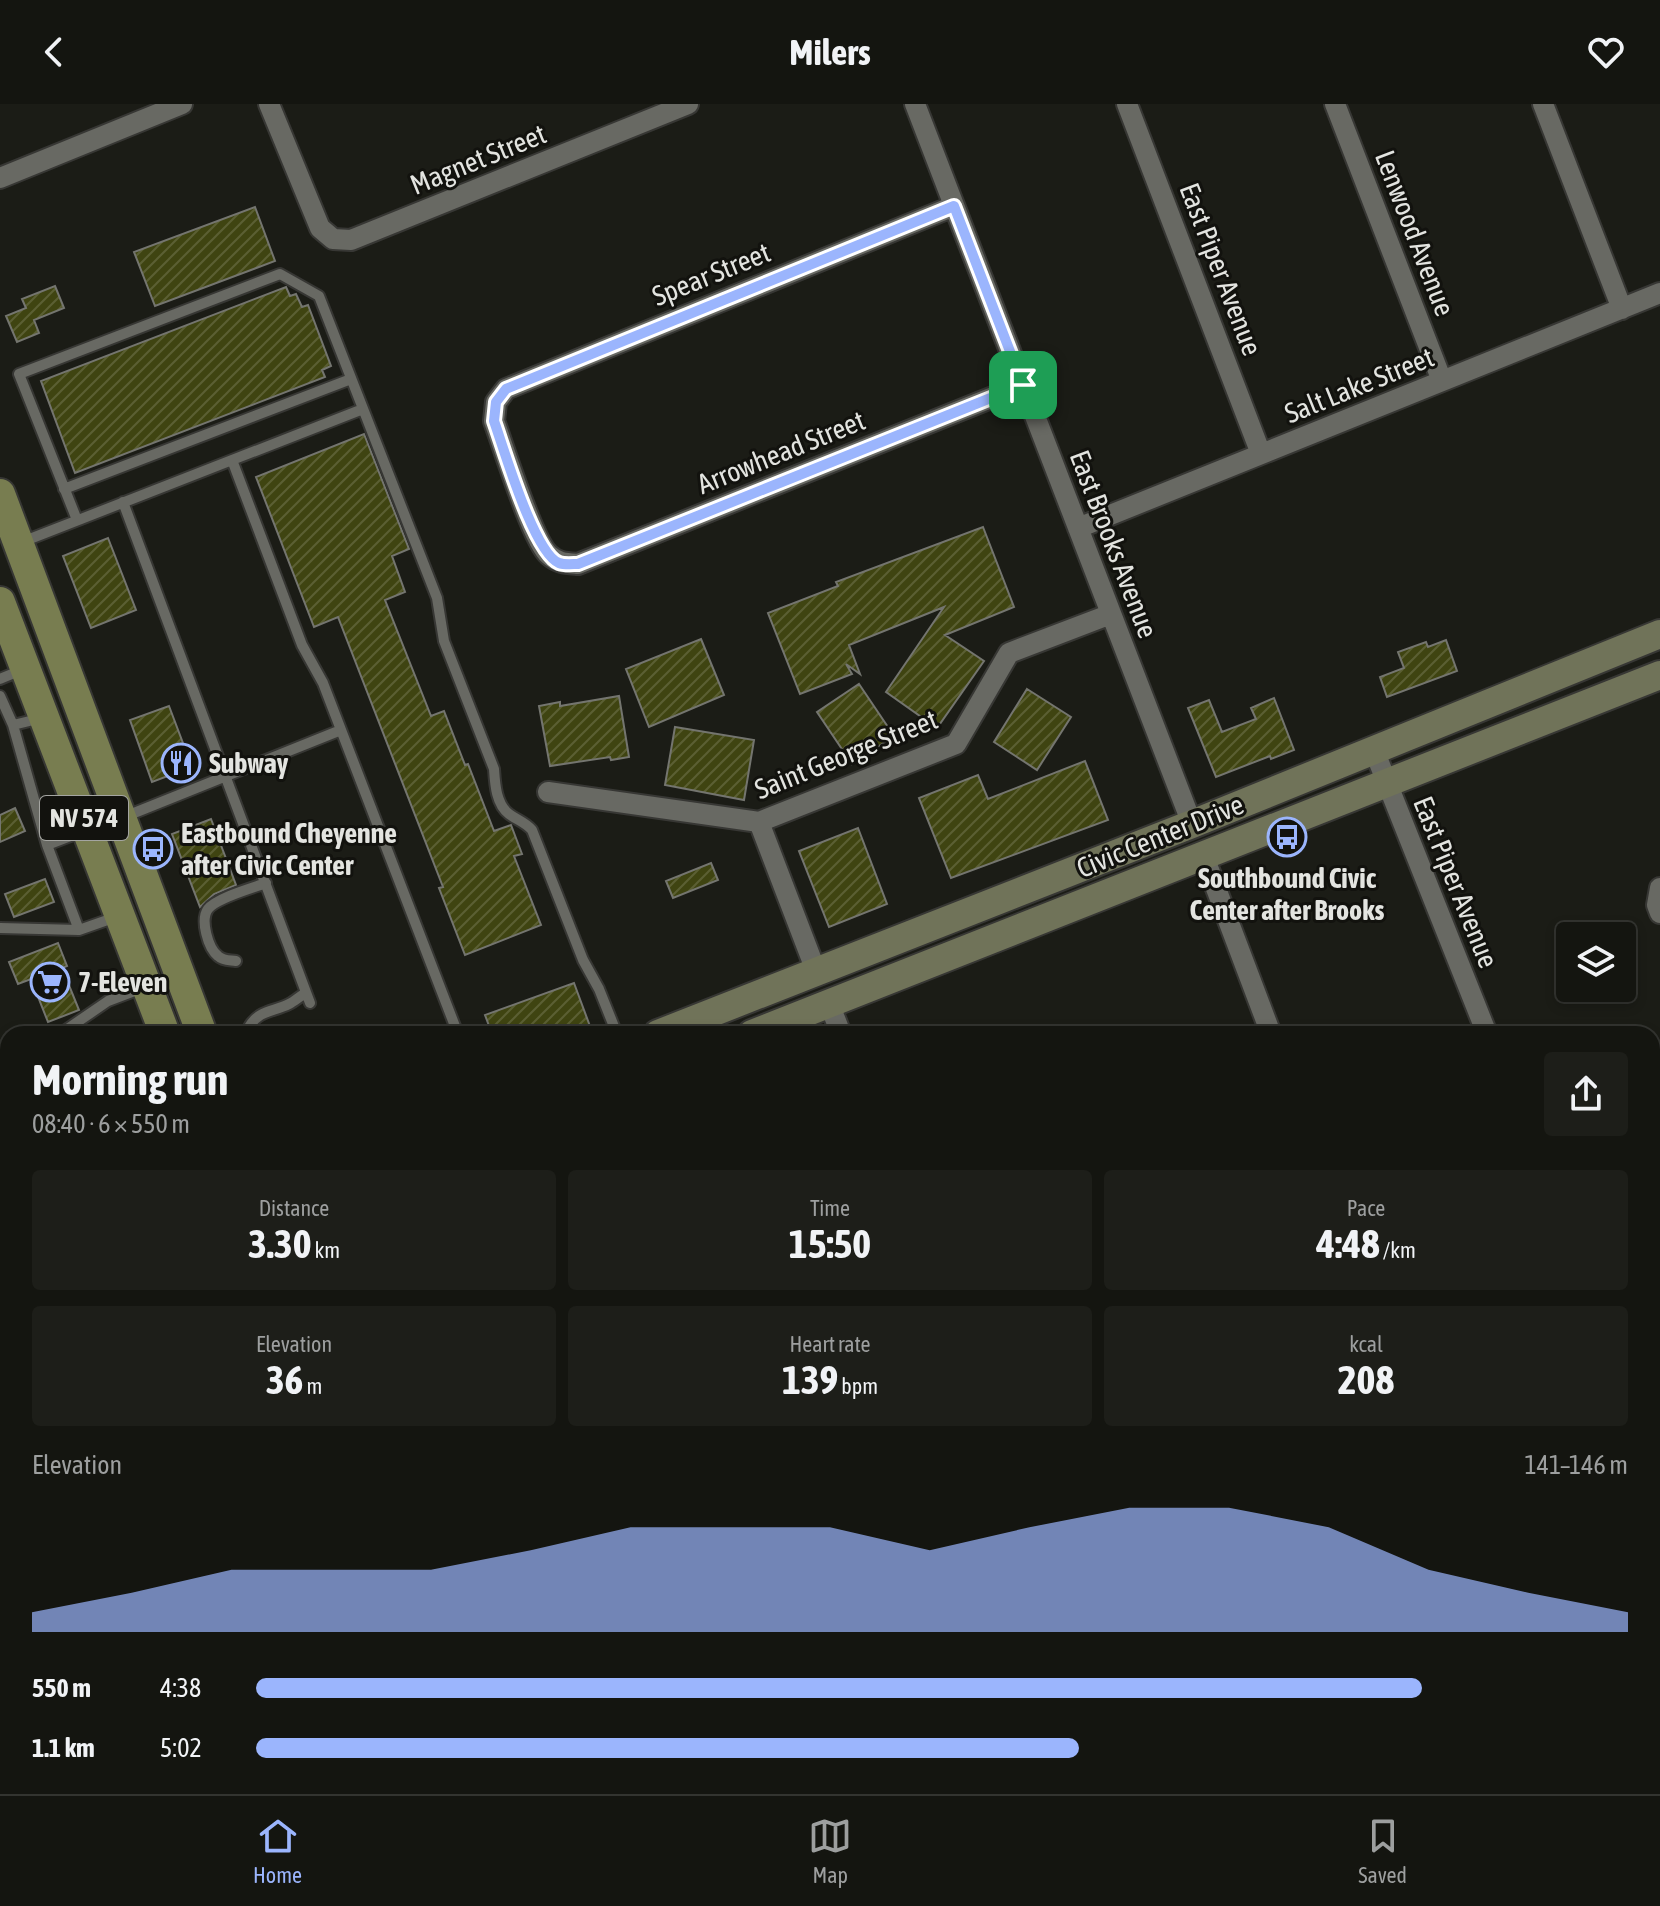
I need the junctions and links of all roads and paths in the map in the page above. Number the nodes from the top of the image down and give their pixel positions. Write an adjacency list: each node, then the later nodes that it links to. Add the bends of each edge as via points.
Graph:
1 (182, 104): 8 (street)
2 (269, 104): 3 (street, Magnet Street, via 320,228 333,239 351,240)
3 (688, 104)
4 (915, 104): 9 (street, East Brooks Avenue)
5 (1127, 104): 16 (street, East Piper Avenue)
6 (1335, 104): 13 (street, Lenwood Avenue)
7 (1543, 104): 11 (street)
8 (0, 178)
9 (954, 206): 14 (street, East Brooks Avenue); 24 (street, Spear Street, via 506,389 496,402 494,421 536,535 546,553)
10 (1660, 293): 11 (street, Salt Lake Street)
11 (1622, 309): 13 (street, Salt Lake Street)
12 (351, 379): 15 (lane); 18 (lane); 18 (lane, via 319,296 280,274 251,285 19,374)
13 (1442, 381): 16 (street, Salt Lake Street)
14 (1023, 385): 22 (street, East Brooks Avenue); 24 (street, Arrowhead Street, via 578,564)
15 (363, 409): 17 (lane); 65 (lane, via 437,598 444,641 494,769 499,799 507,813 532,830)
16 (1261, 454): 22 (street, Salt Lake Street)
17 (232, 460): 20 (lane); 35 (lane, via 302,645)
18 (64, 489): 21 (lane)
19 (0, 494): 23 (main road, NV 574)
20 (123, 502): 21 (lane); 37 (lane)
21 (77, 520): 23 (lane)
22 (1078, 528): 27 (street, East Brooks Avenue)
23 (9, 541): 28 (main road, NV 574)
24 (560, 563)
25 (0, 578): 28 (main road)
26 (0, 602): 30 (main road, NV 574)
27 (1111, 614): 42 (street, Saint George Street, via 1009,653 956,744); 43 (street, East Brooks Avenue)
28 (52, 633): 41 (main road, NV 574)
29 (1660, 634): 36 (main road, Civic Center Drive)
30 (13, 673): 33 (main road, NV 574)
31 (1660, 675): 38 (main road, Civic Center Drive)
32 (0, 696): 34 (lane)
33 (45, 717): 34 (lane); 41 (main road, via 95,800); 44 (main road, NV 574)
34 (13, 725): 45 (lane)
35 (341, 730): 37 (lane); 64 (lane)
36 (1374, 750): 38 (street, East Piper Avenue); 40 (main road, Civic Center Drive)
37 (225, 775): 41 (lane); 47 (lane)
38 (1387, 783): 46 (main road, Civic Center Drive); 71 (street, East Piper Avenue)
39 (548, 792): 42 (street, Saint George Street)
40 (1243, 803): 43 (main road, Civic Center Drive); 46 (main road, via 1244,818 1206,836)
41 (121, 818): 55 (main road, NV 574)
42 (759, 822): 57 (street)
43 (1192, 824): 49 (main road, via 1171,850 1110,878); 53 (main road, Civic Center Drive)
44 (88, 829): 45 (lane); 51 (main road, NV 574); 55 (main road, via 106,836)
45 (47, 845): 54 (lane)
46 (1203, 854): 49 (main road, Civic Center Drive); 70 (street)
47 (266, 883): 56 (lane, via 208,909 204,922 211,946 225,960); 63 (lane, via 308,998 263,1012)
48 (1660, 888): 50 (street)
49 (1105, 893): 59 (main road, Civic Center Drive)
50 (1660, 913)
51 (120, 915): 54 (lane); 58 (main road, NV 574)
52 (0, 928): 54 (lane)
53 (922, 929): 57 (main road, Civic Center Drive); 59 (main road, via 835,984)
54 (79, 930)
55 (167, 939): 62 (main road, NV 574)
56 (236, 961)
57 (816, 971): 66 (main road, Civic Center Drive); 67 (main road, via 808,992)
58 (147, 986): 60 (lane, via 108,1001); 61 (main road, NV 574)
59 (829, 1003): 68 (main road, Civic Center Drive); 69 (street)
60 (72, 1026)
61 (162, 1026)
62 (199, 1026)
63 (250, 1026)
64 (455, 1026)
65 (614, 1026)
66 (678, 1026)
67 (761, 1026)
68 (770, 1026)
69 (838, 1026)
70 (1268, 1026)
71 (1484, 1026)

